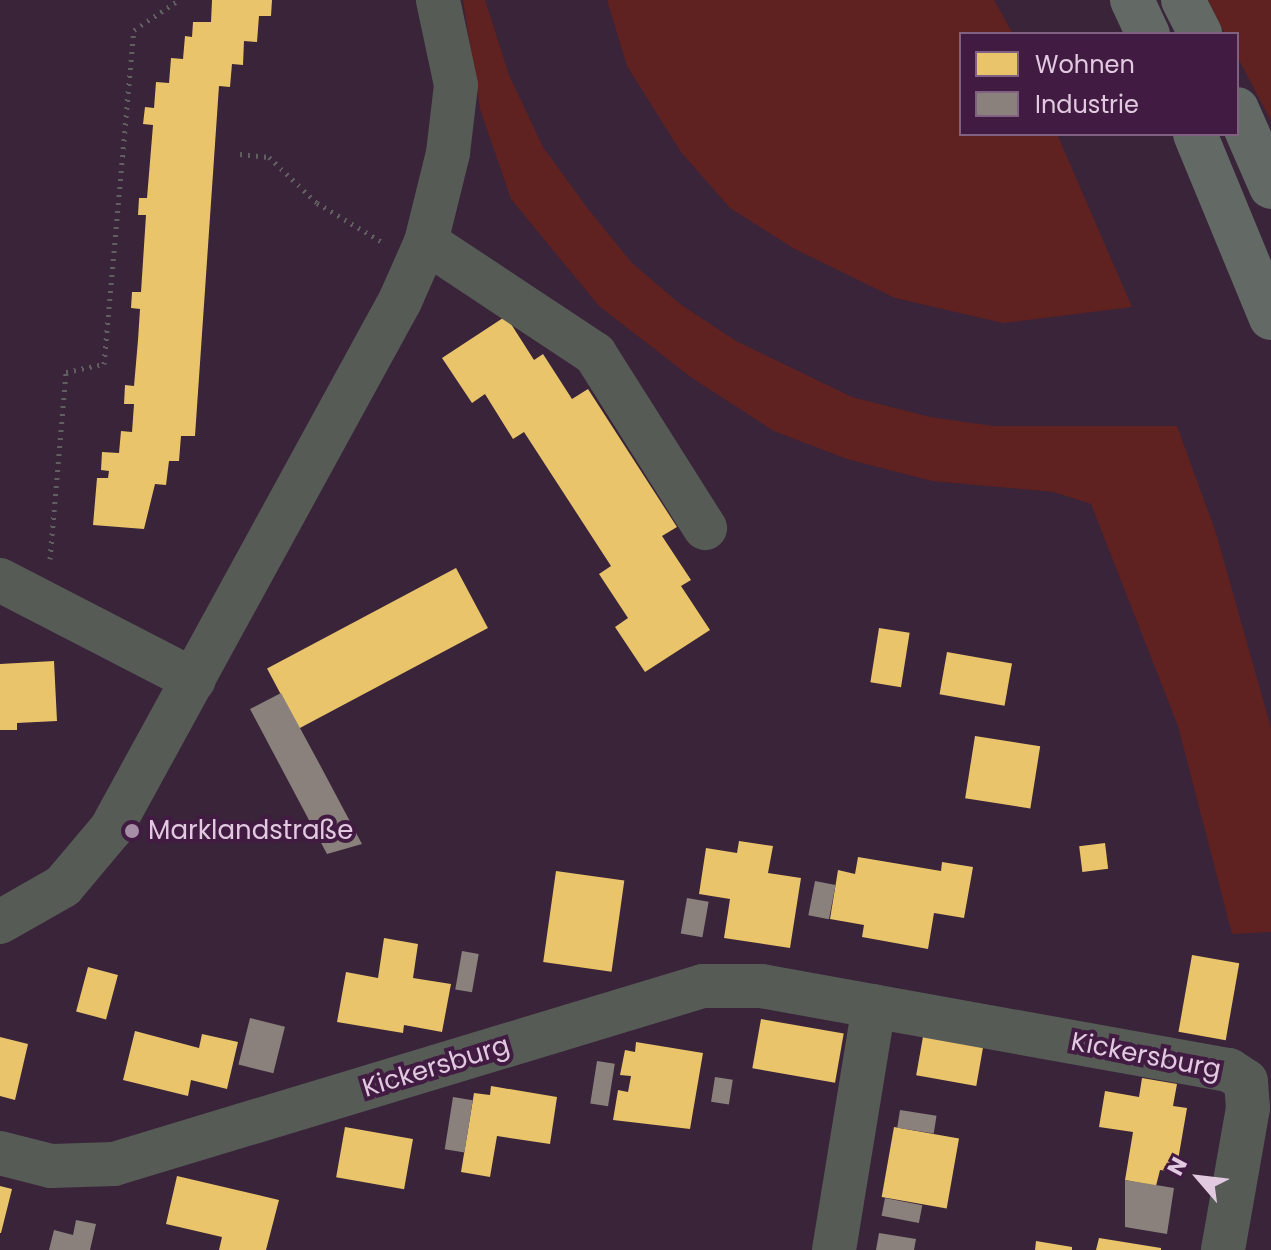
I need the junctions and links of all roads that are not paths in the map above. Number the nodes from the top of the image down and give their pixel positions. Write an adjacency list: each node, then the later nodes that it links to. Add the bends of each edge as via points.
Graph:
1 (438, 0): 9 (street, via 456,85 448,153)
2 (1132, 0): 4 (highway)
3 (1183, 0): 5 (highway)
4 (1147, 32)
5 (1199, 32)
6 (1239, 114): 8 (highway)
7 (1196, 136): 10 (highway)
8 (1271, 187)
9 (422, 253): 11 (street, via 595,354); 13 (street)
10 (1271, 318)
11 (705, 528)
12 (0, 580): 13 (street)
13 (194, 680): 14 (street, via 97,849 63,886)
14 (0, 922)
15 (874, 1006): 16 (street, Kickersburg, via 761,986 703,986 114,1164 51,1166); 17 (street); 18 (street, Kickersburg, via 1229,1070 1246,1081 1248,1108)
16 (0, 1153)
17 (834, 1250)
18 (1223, 1250)

